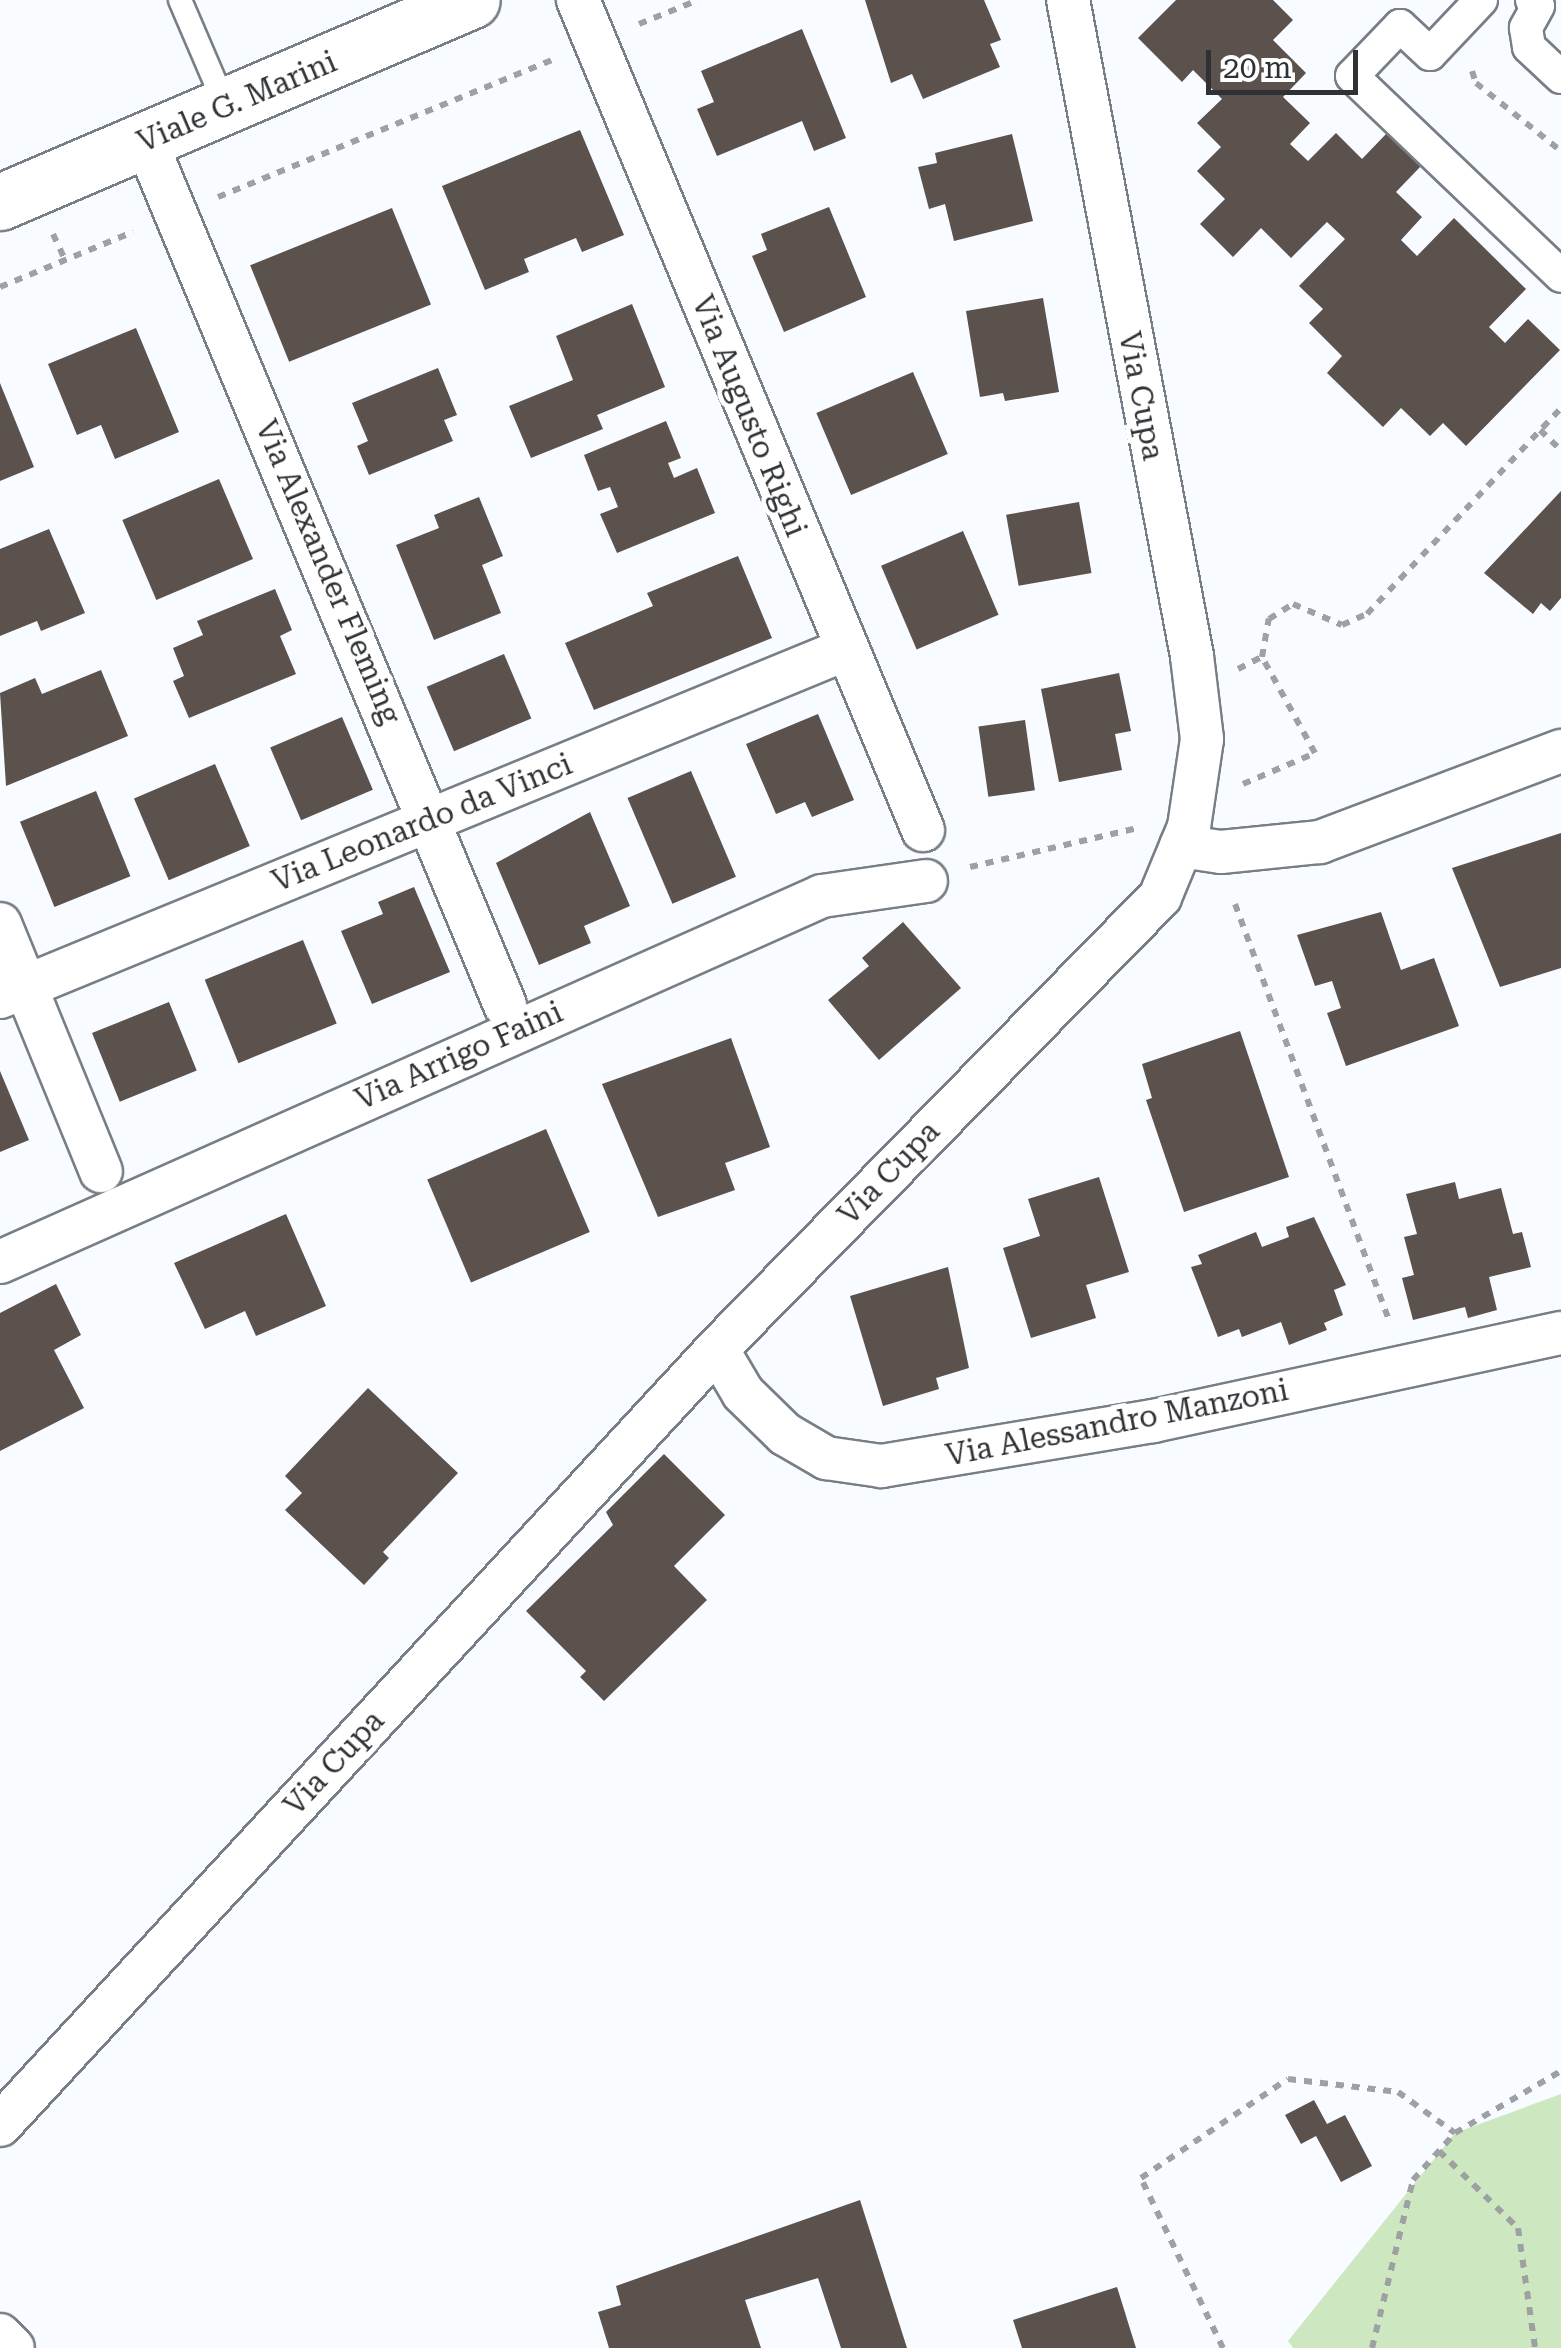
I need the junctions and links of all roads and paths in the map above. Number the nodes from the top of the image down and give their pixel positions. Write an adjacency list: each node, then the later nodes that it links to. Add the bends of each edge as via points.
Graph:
1 (180, 0): 11 (lane)
2 (472, 0): 11 (main road, Viale G. Marini)
3 (578, 0): 9 (street, Via Augusto Righi)
4 (698, 0): 9 (path)
5 (1068, 0): 27 (street, Via Cupa, via 1192,656 1202,739)
6 (1481, 0): 8 (street)
7 (1532, 0): 10 (street, via 1538,6 1526,28 1529,46)
8 (1455, 28): 13 (path, via 1476,83); 17 (street, via 1430,54 1400,26 1352,76)
9 (596, 42): 15 (path); 22 (street, Via Augusto Righi)
10 (1561, 77)
11 (226, 108): 12 (main road, Viale G. Marini)
12 (146, 142): 14 (main road, Viale G. Marini); 25 (street, Via Alexander Fleming)
13 (1561, 151)
14 (0, 202)
15 (206, 202)
16 (132, 232): 18 (path)
17 (1561, 276)
18 (0, 287)
19 (1561, 408): 20 (path)
20 (1540, 430): 21 (path); 24 (path, via 1368,614 1342,626 1293,604 1268,619 1262,657 1314,753)
21 (1561, 450)
22 (844, 650): 25 (street, Via Leonardo da Vinci); 26 (street, Via Augusto Righi)
23 (1561, 751): 27 (street, via 1320,842 1221,852)
24 (1234, 788)
25 (431, 819): 31 (street, Via Leonardo da Vinci); 32 (street, Via Alexander Fleming)
26 (924, 830)
27 (1185, 836): 28 (path, via 1122,828); 37 (street, Via Cupa, via 1160,897)
28 (926, 880): 34 (street, Via Arrigo Faini, via 822,896)
29 (1235, 904): 35 (path)
30 (0, 924): 31 (street)
31 (13, 991): 33 (street)
32 (505, 1005)
33 (101, 1171)
34 (0, 1262)
35 (1394, 1332)
36 (1561, 1333): 37 (street, Via Alessandro Manzoni, via 1153,1421 881,1466 826,1458 784,1434 742,1393)
37 (718, 1349): 39 (street, Via Cupa)
38 (1561, 2072): 40 (path)
39 (0, 2126)
40 (1454, 2133): 41 (path); 44 (path, via 1398,2092 1288,2079 1141,2178)
41 (1439, 2151): 45 (path, via 1413,2180); 46 (path, via 1518,2228)
42 (0, 2335): 43 (street)
43 (13, 2348)
44 (1223, 2348)
45 (1372, 2348)
46 (1535, 2348)

